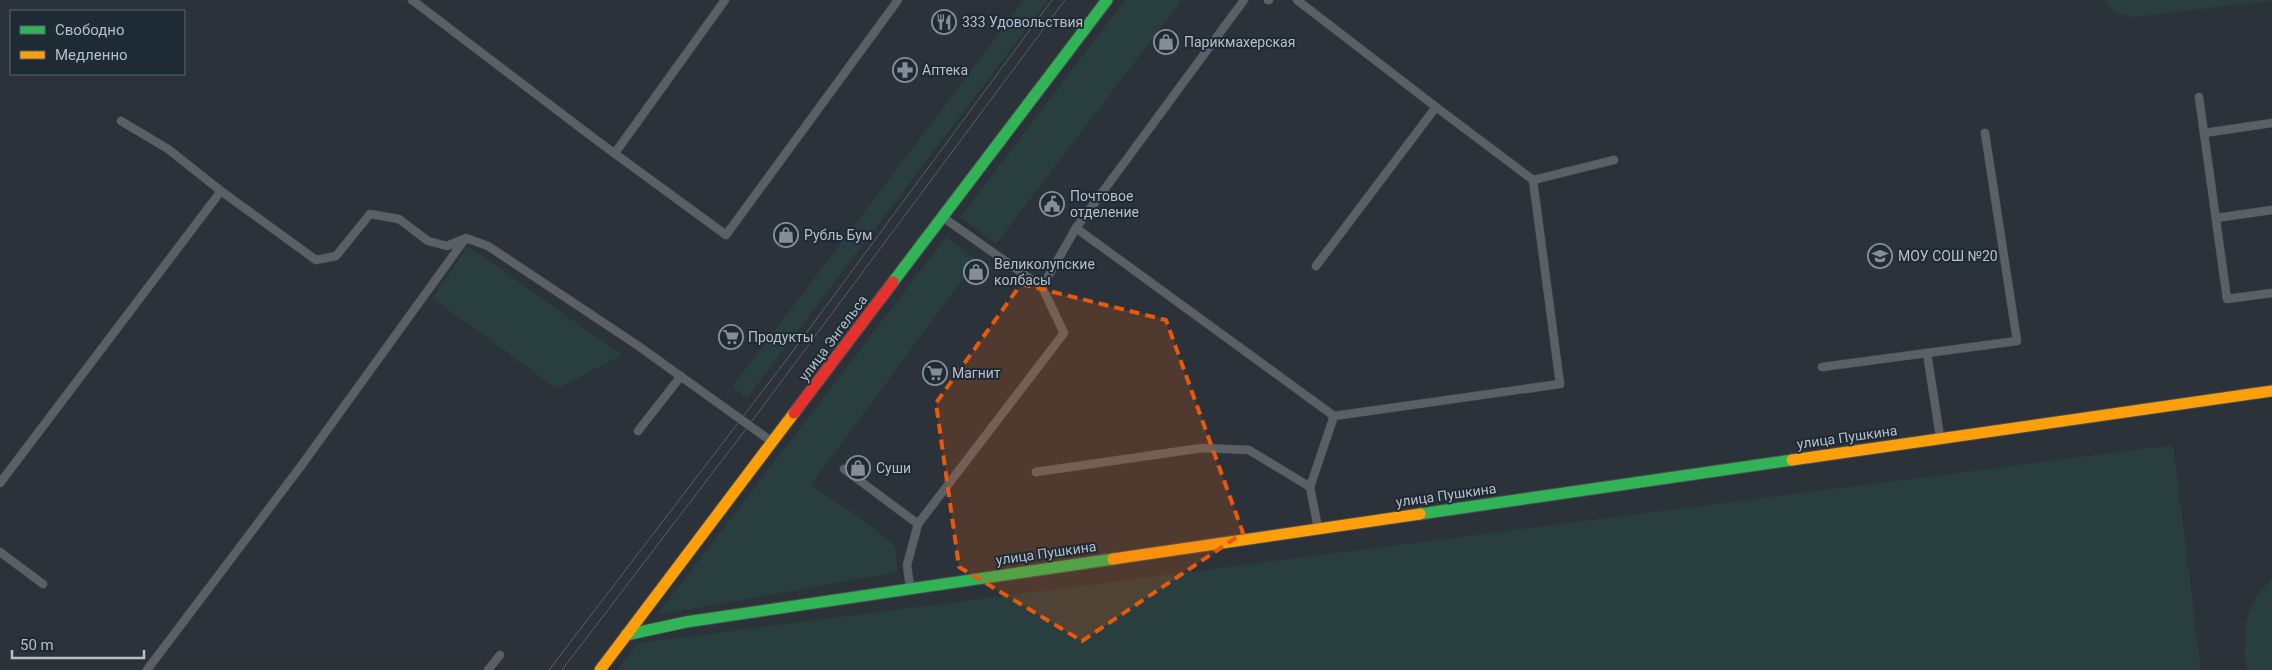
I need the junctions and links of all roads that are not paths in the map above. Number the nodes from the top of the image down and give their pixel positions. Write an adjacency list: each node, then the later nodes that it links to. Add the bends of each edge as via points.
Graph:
1 (412, 0): 13 (lane)
2 (725, 0): 13 (lane)
3 (898, 0): 13 (lane, via 726,235)
4 (1107, 0): 18 (street, улица Энгельса)
5 (1244, 0): 20 (lane)
6 (1297, 0): 8 (lane)
7 (2199, 97): 12 (lane)
8 (1436, 107): 15 (lane); 22 (lane)
9 (121, 121): 16 (lane, via 168,149)
10 (2272, 123): 12 (lane)
11 (1985, 133): 25 (lane, via 2016,342)
12 (2204, 133): 19 (lane)
13 (615, 153)
14 (1614, 160): 15 (lane)
15 (1532, 180): 29 (lane, via 1560,384)
16 (221, 191): 21 (lane, via 316,260 336,256 370,214 399,219 428,241 448,246); 35 (lane)
17 (2272, 210): 19 (lane)
18 (944, 217): 23 (lane); 32 (street, улица Энгельса)
19 (2216, 218): 24 (lane, via 2227,299)
20 (1076, 228): 23 (lane); 29 (lane)
21 (466, 238): 27 (lane, via 488,246); 44 (lane, via 301,466)
22 (1316, 266)
23 (1042, 287): 37 (lane, via 1064,333)
24 (2272, 293)
25 (1927, 353): 26 (lane); 31 (lane)
26 (1822, 367)
27 (680, 376): 30 (lane); 32 (lane)
28 (2272, 391): 31 (street, улица Пушкина)
29 (1334, 416): 36 (lane)
30 (638, 432)
31 (1940, 439): 38 (street, улица Пушкина)
32 (774, 443): 42 (street, улица Энгельса)
33 (844, 469): 37 (lane)
34 (1036, 472): 36 (lane, via 1202,448 1249,450)
35 (0, 483)
36 (1310, 487): 38 (lane)
37 (918, 524): 41 (lane, via 907,565)
38 (1318, 529): 41 (street, улица Пушкина)
39 (0, 552): 40 (lane)
40 (43, 584)
41 (910, 588): 42 (street, улица Пушкина, via 686,622)
42 (626, 635): 46 (street, улица Энгельса)
43 (500, 655): 45 (lane)
44 (147, 670)
45 (488, 670)
46 (600, 670)

